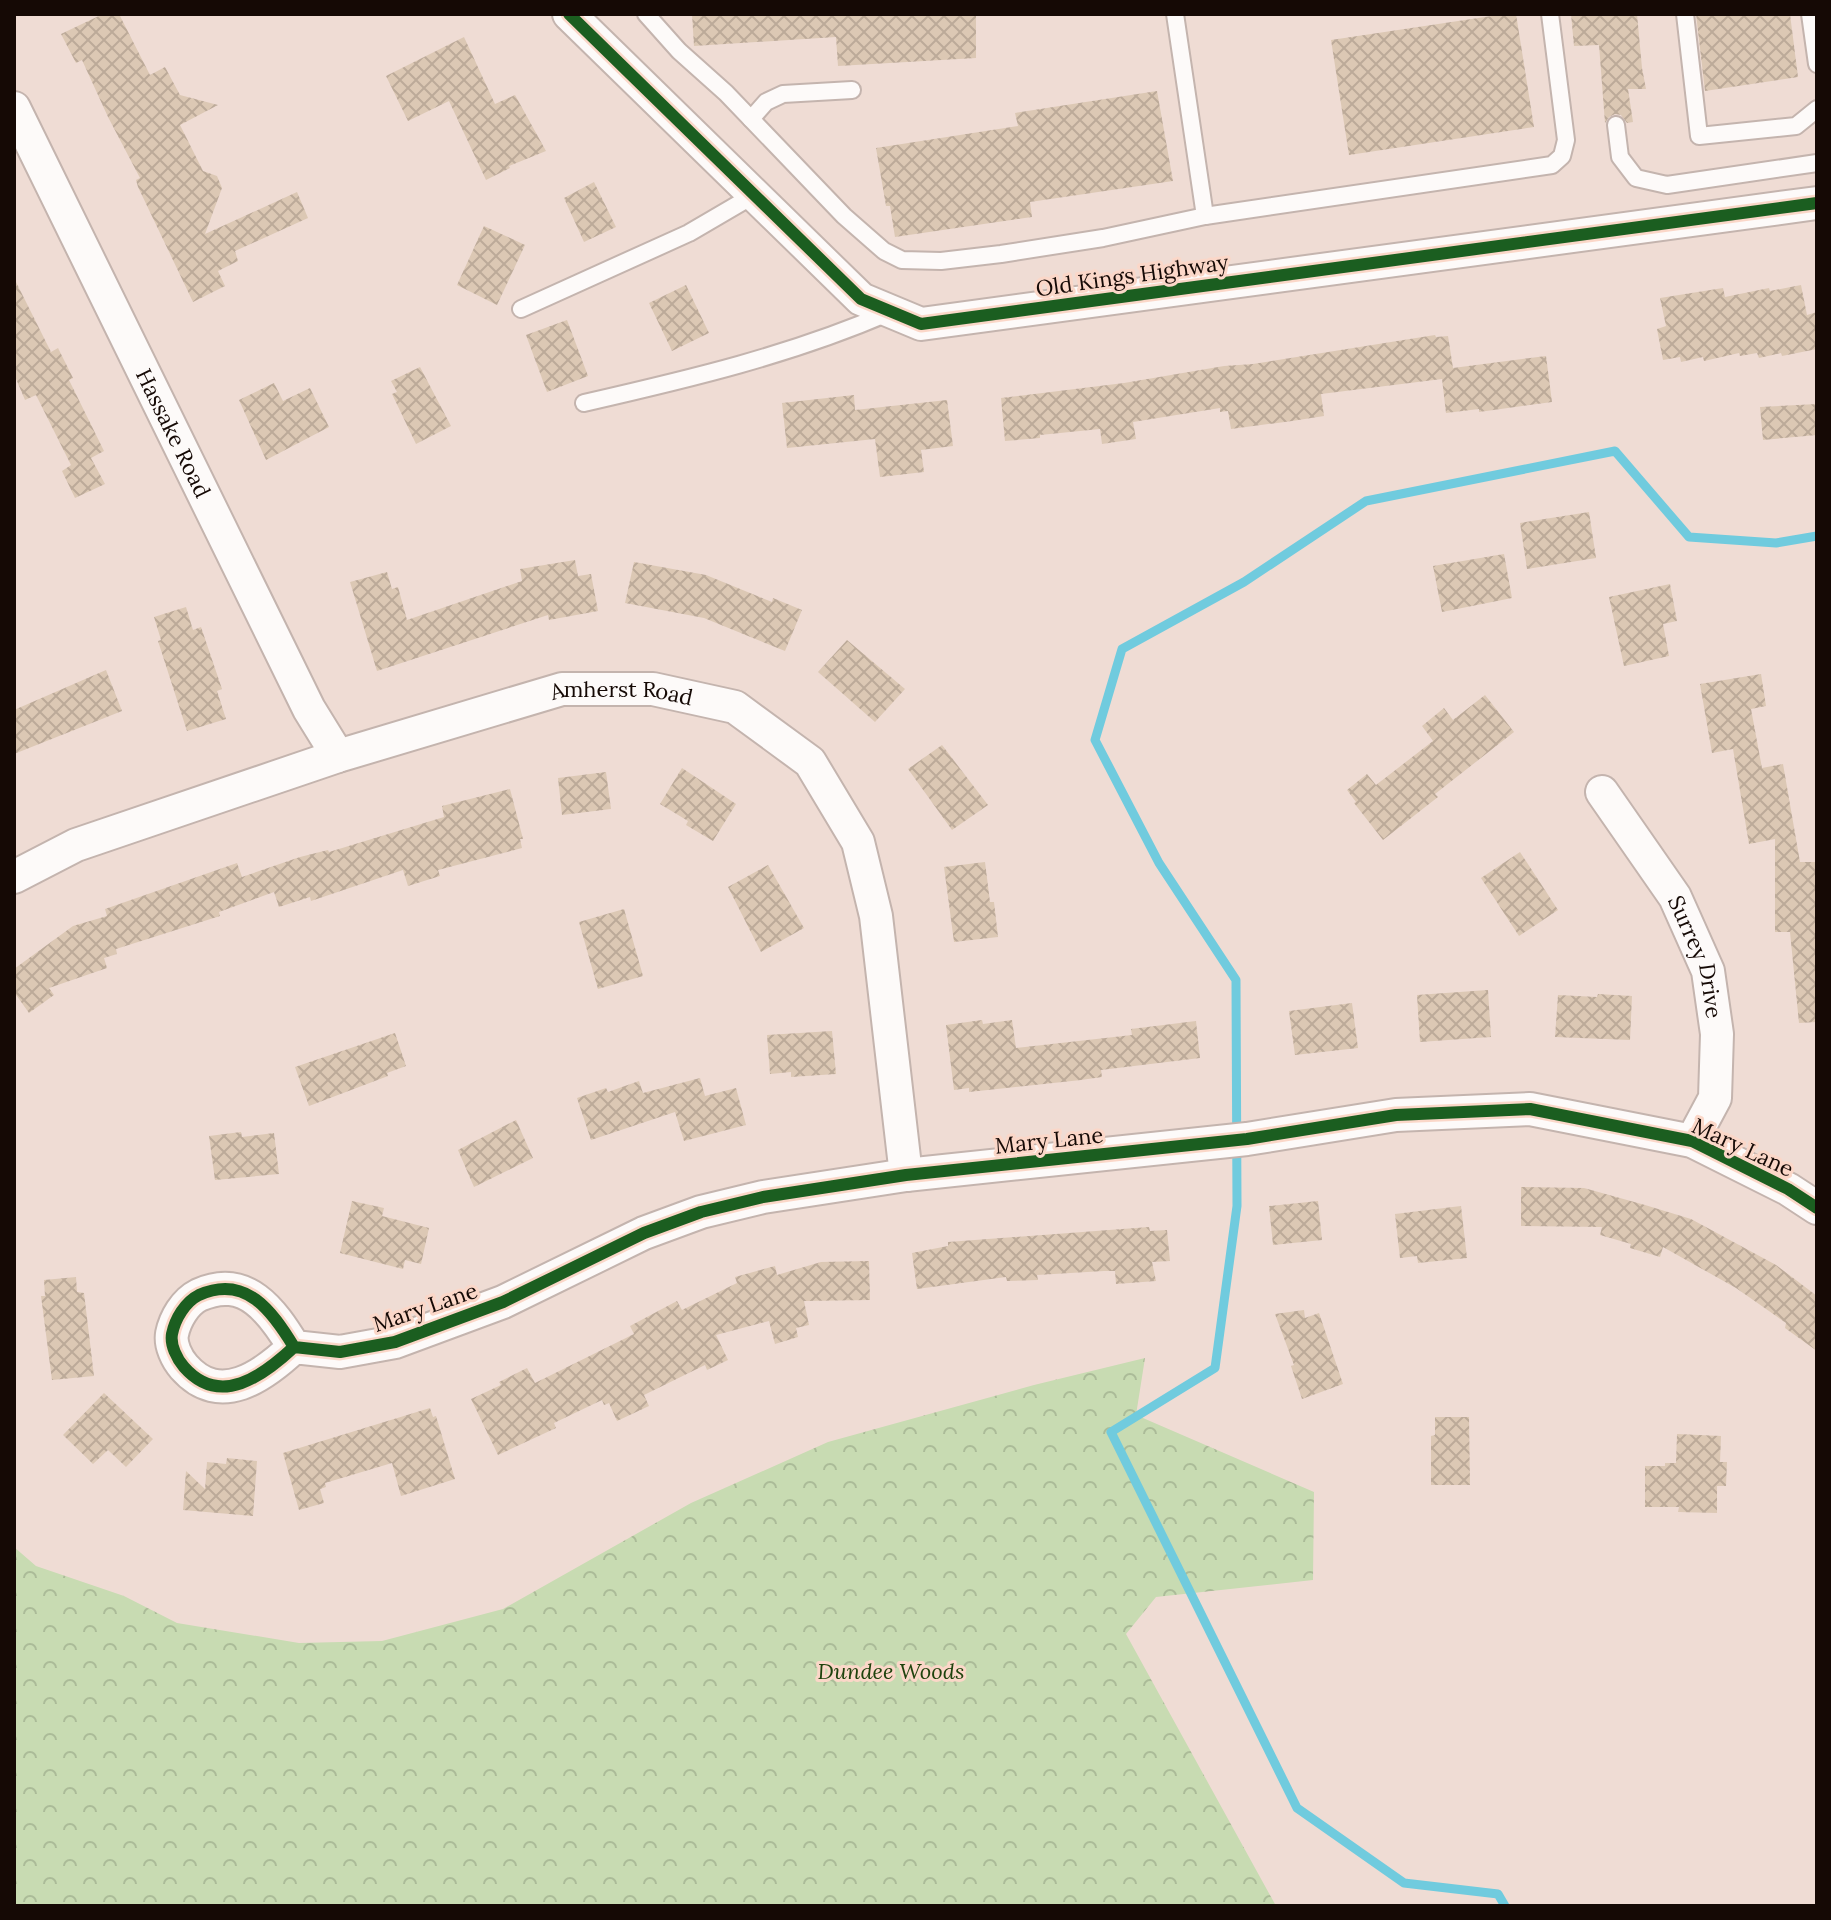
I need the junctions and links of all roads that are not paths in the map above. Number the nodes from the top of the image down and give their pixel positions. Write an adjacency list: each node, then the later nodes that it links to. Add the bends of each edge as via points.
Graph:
1 (569, 14): 15 (street, Old Kings Highway)
2 (646, 14): 11 (lane)
3 (1175, 14): 17 (lane)
4 (1550, 14): 17 (lane, via 1566,140 1562,156 1552,165)
5 (1685, 14): 10 (lane, via 1699,136 1796,126)
6 (1810, 14): 7 (lane)
7 (1817, 64)
8 (852, 90): 11 (lane, via 783,94 766,102)
9 (14, 108): 14 (street, Hassake Road)
10 (1817, 109)
11 (751, 119): 17 (lane, via 844,216 902,260 1001,254)
12 (1616, 125): 13 (lane, via 1620,157 1636,178 1667,185)
13 (1817, 163)
14 (26, 165): 21 (street, Hassake Road)
15 (754, 195): 18 (lane, via 689,233); 19 (street, Old Kings Highway, via 861,299)
16 (1817, 203): 19 (street, Old Kings Highway, via 921,324)
17 (1205, 216)
18 (521, 309)
19 (891, 312): 20 (lane, via 836,336 730,369)
20 (584, 403)
21 (338, 756): 23 (street, Amherst Road, via 76,845); 25 (street, Amherst Road, via 562,689 653,689 735,707 798,752 810,762 858,842 876,916)
22 (1602, 792): 24 (street, Surrey Drive, via 1675,897 1708,971 1717,1034 1715,1098)
23 (14, 877)
24 (1692, 1141): 25 (street, Mary Lane, via 1530,1109 1396,1115 1231,1140); 26 (street, Mary Lane)
25 (906, 1175): 27 (street, Mary Lane, via 701,1212 644,1233 503,1302 395,1342 340,1352)
26 (1817, 1208)
27 (294, 1347)

